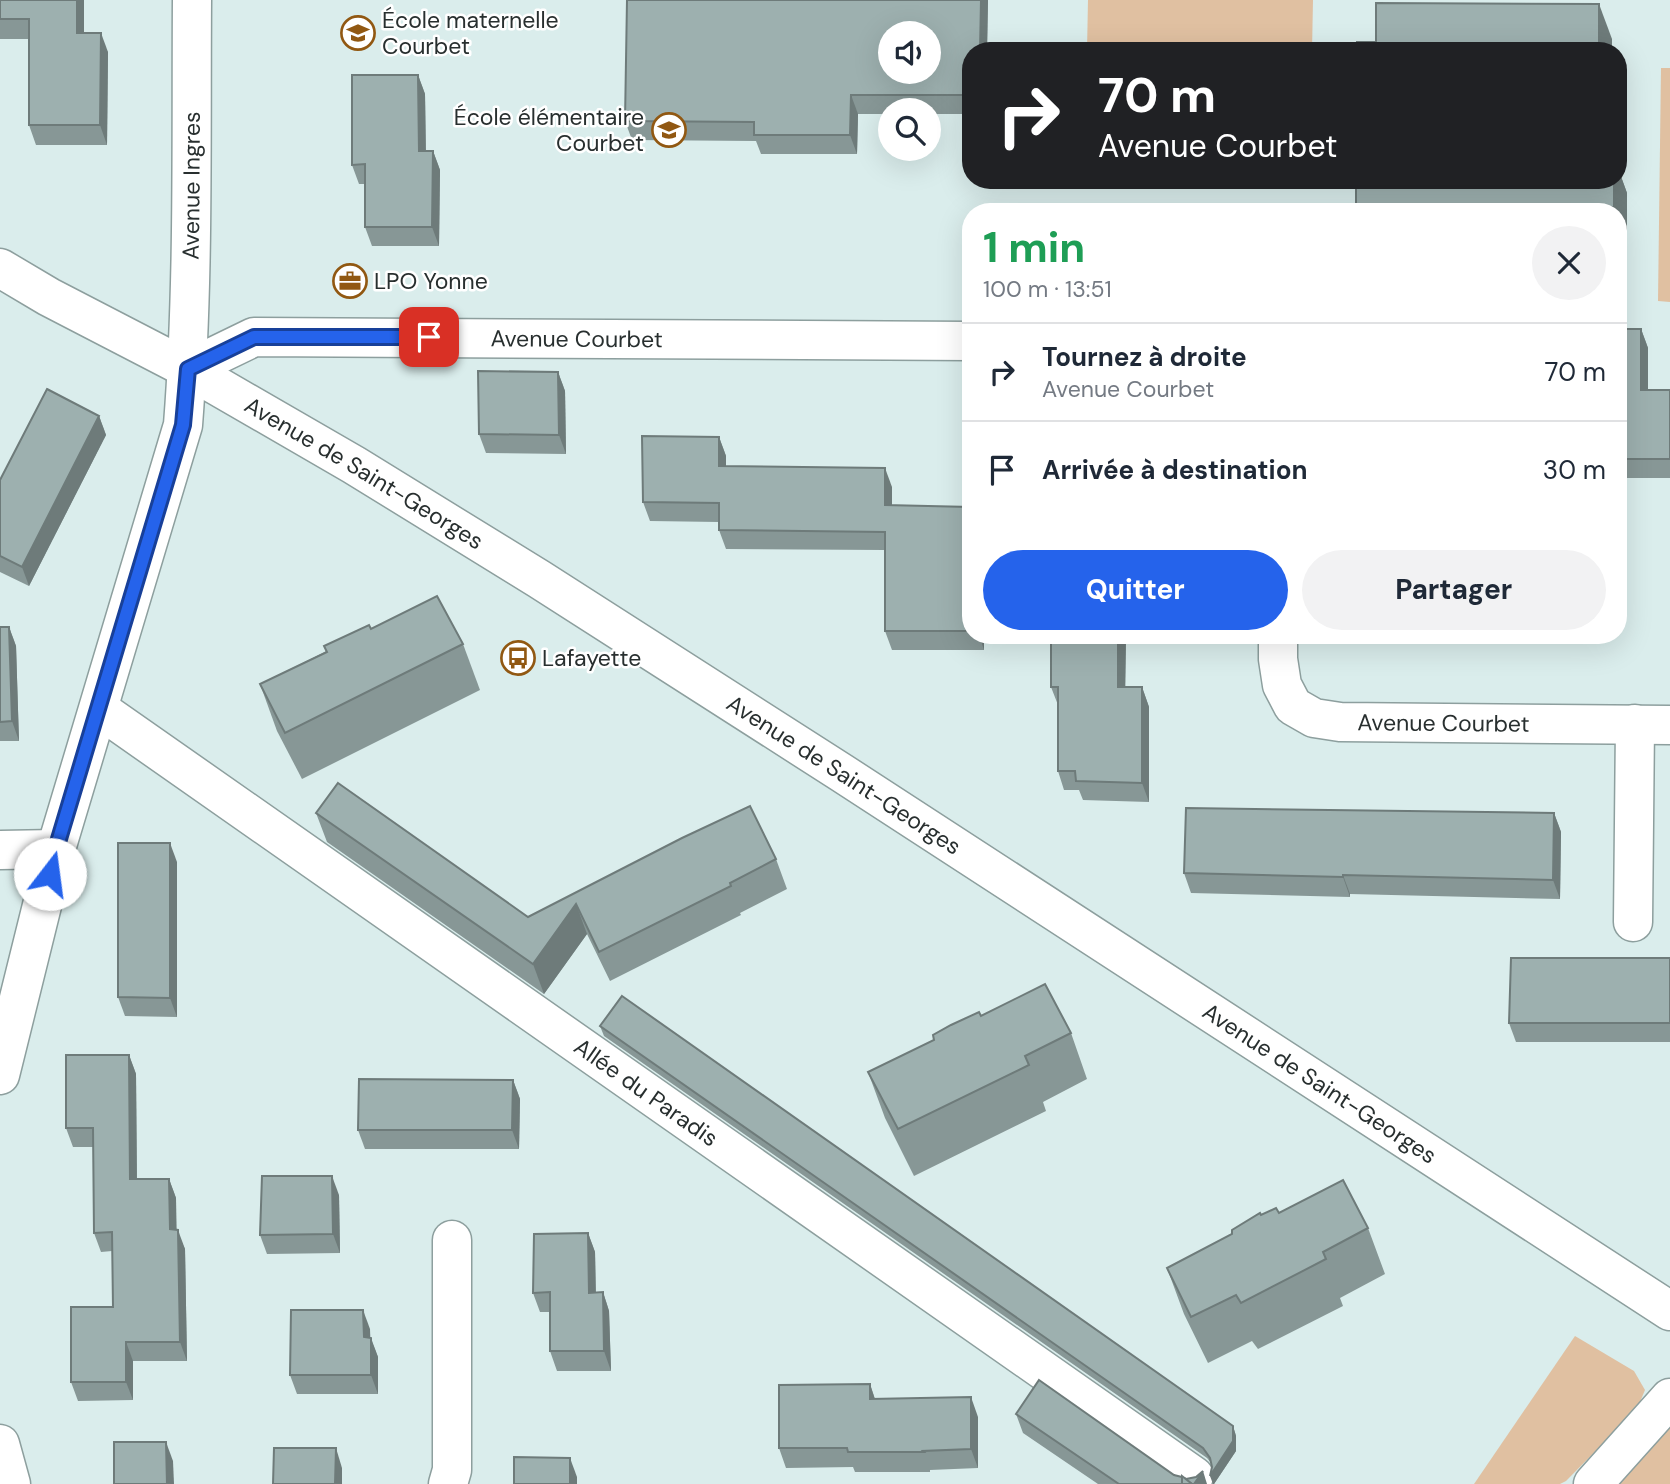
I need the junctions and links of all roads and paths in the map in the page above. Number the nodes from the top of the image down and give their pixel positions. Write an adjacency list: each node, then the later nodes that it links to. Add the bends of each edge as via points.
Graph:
1 (192, 0): 4 (street, Avenue Ingres)
2 (0, 268): 4 (street, Avenue de Saint-Georges)
3 (962, 341): 4 (street, Avenue Courbet, via 254,337)
4 (188, 369): 6 (street, Avenue Ingres, via 183,425); 13 (street, Avenue de Saint-Georges, via 539,579)
5 (1278, 644): 7 (street, Avenue Courbet, via 1282,685 1293,706 1314,718)
6 (99, 709): 8 (street, Avenue Ingres); 16 (street, Allée du Paradis)
7 (1653, 725): 10 (street)
8 (56, 849): 9 (street); 11 (street, Avenue Ingres)
9 (0, 850)
10 (1633, 922)
11 (0, 1075)
12 (452, 1240): 18 (street, via 452,1470)
13 (1670, 1311)
14 (1670, 1398): 19 (street)
15 (0, 1444): 17 (street)
16 (1194, 1476)
17 (11, 1484)
18 (448, 1484)
19 (1592, 1484)

